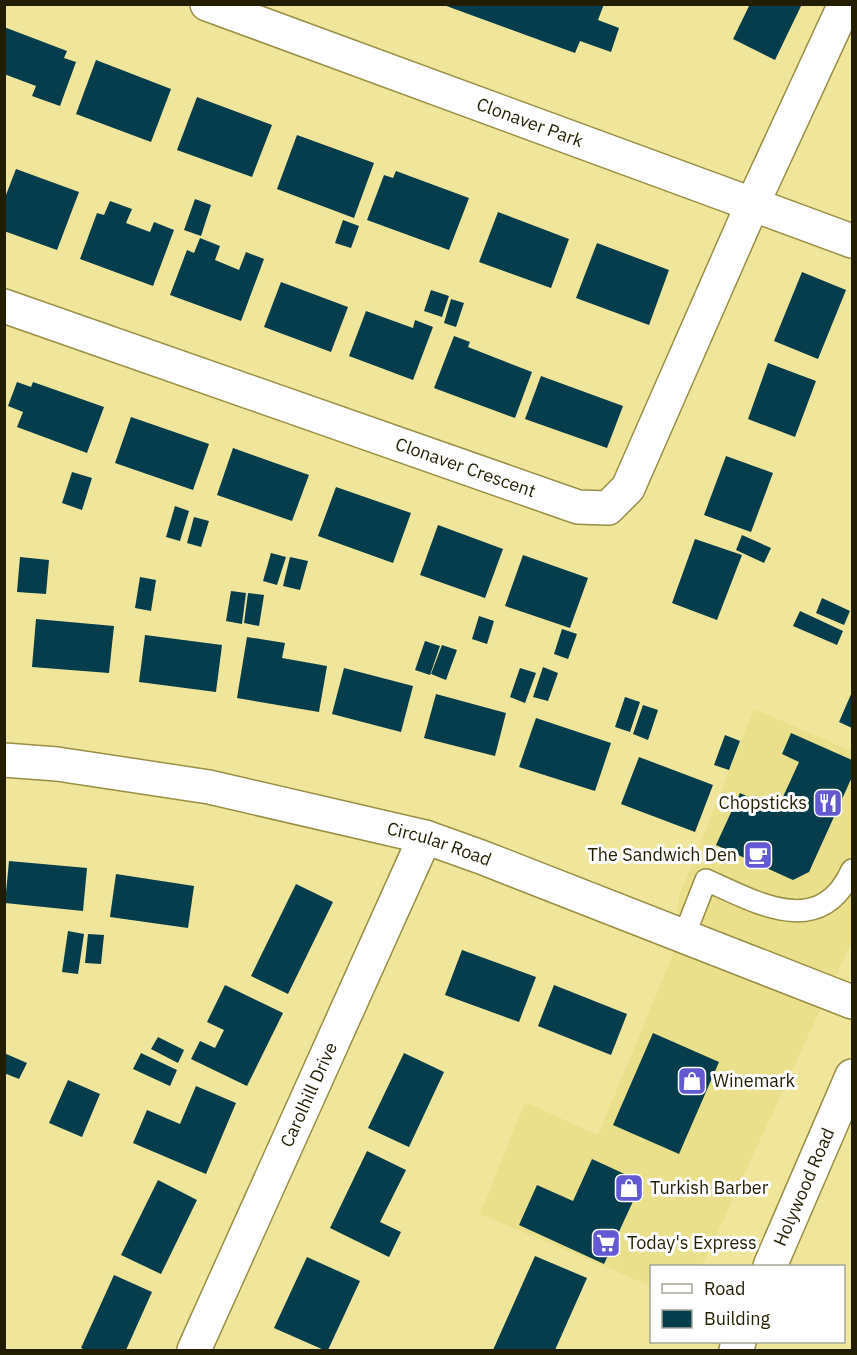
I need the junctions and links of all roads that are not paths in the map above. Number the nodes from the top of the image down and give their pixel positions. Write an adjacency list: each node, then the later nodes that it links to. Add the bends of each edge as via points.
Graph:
1 (207, 4): 3 (street, Clonaver Park)
2 (845, 4): 3 (street, Clonaver Crescent)
3 (753, 203): 4 (street, Clonaver Park); 5 (street, Clonaver Crescent, via 628,488 608,508 578,507)
4 (852, 241)
5 (4, 306)
6 (4, 760): 7 (street, Circular Road, via 209,787)
7 (425, 837): 9 (street, Circular Road); 13 (street, Carolhill Drive)
8 (852, 870): 9 (lane, via 838,892 826,902 792,912 757,903 706,879)
9 (684, 936): 10 (street, Circular Road)
10 (852, 1002)
11 (852, 1076): 12 (street, Holywood Road)
12 (770, 1265)
13 (194, 1350)

